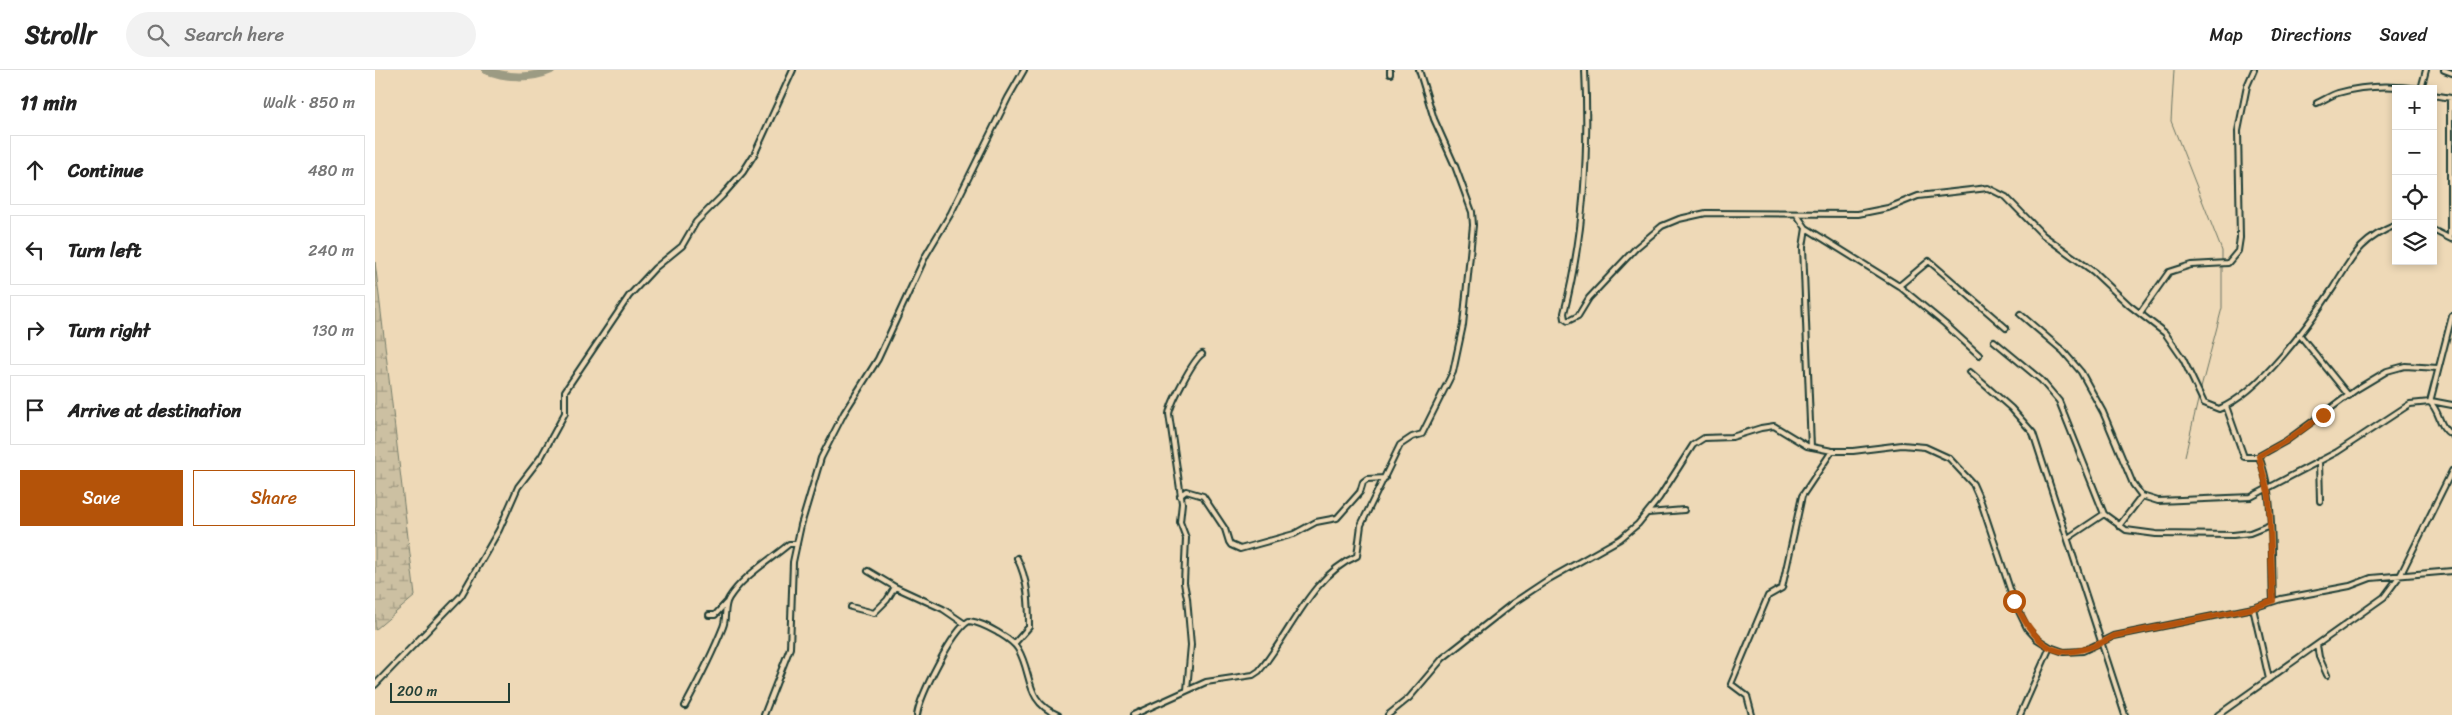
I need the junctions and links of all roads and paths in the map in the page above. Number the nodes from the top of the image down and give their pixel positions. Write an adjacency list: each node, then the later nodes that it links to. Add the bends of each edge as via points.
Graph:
1 (793, 70): 70 (street, via 743,172 696,222 683,246 655,268 629,296 565,391 565,414 541,457 518,487 499,530 461,596)
2 (1024, 70): 52 (street, via 926,255 878,359 827,446 813,483)
3 (1419, 70): 41 (street, via 1434,119 1472,212 1472,248 1463,325 1451,378 1422,434 1401,445)
4 (1585, 70): 15 (street, via 1586,162 1577,249 1565,319 1571,321 1578,316 1589,298 1618,266 1670,222 1706,213)
5 (2254, 70): 21 (street, via 2247,86 2238,131 2238,251 2228,263 2191,265 2169,272)
6 (2426, 70): 9 (street)
7 (2444, 70): 8 (street)
8 (2452, 73)
9 (2422, 85)
10 (2392, 86): 13 (street, via 2336,93)
11 (2437, 95): 12 (street)
12 (2451, 98): 14 (street)
13 (2317, 102)
14 (2451, 142): 19 (street)
15 (1797, 215): 17 (street); 21 (street, via 1805,212 1858,214 1888,208 1918,196 1988,188 2006,197 2043,235 2099,275)
16 (2392, 227): 25 (street, via 2369,239 2354,253)
17 (1806, 228): 20 (street); 36 (street, via 1803,247)
18 (2437, 232): 19 (street)
19 (2451, 239)
20 (1899, 286): 24 (street, via 1929,261); 28 (street)
21 (2140, 313): 34 (street, via 2165,333 2175,346 2205,403 2219,409)
22 (2020, 314): 44 (street, via 2063,351 2081,372 2103,412 2128,476)
23 (2452, 316): 29 (street)
24 (2006, 328)
25 (2299, 334): 31 (street); 34 (street, via 2255,386)
26 (1994, 341): 48 (street, via 2041,380 2059,401)
27 (1202, 354): 43 (street, via 1171,400 1169,414)
28 (1979, 356)
29 (2438, 368): 31 (street, via 2394,368); 32 (street)
30 (1970, 372): 51 (street, via 2011,408 2033,433)
31 (2349, 396): 38 (street)
32 (2431, 402): 33 (street); 35 (street, via 2441,426); 39 (street, via 2410,404)
33 (2452, 405)
34 (2226, 406): 38 (street, via 2244,457)
35 (2452, 434)
36 (1811, 447): 37 (street); 47 (street, via 1774,426 1732,437 1704,438 1693,445)
37 (1832, 451): 67 (street, via 1902,444 1925,446 1949,458 1973,484 2014,601 2027,628); 78 (street, via 1801,496 1782,588 1769,596 1731,684 1747,696)
38 (2259, 456): 42 (street)
39 (2319, 461): 42 (street); 45 (street)
40 (2452, 471): 56 (street)
41 (1385, 478): 43 (street, via 1363,482 1360,492 1337,518 1316,522 1294,534 1240,549 1231,545 1225,529 1203,496 1186,492); 71 (street, via 1361,526 1357,556 1330,574 1295,616 1259,671 1253,675 1206,682)
42 (2268, 487): 44 (street, via 2243,498 2158,501); 49 (street)
43 (1180, 496): 71 (street, via 1180,522 1186,538 1183,583 1191,645)
44 (2142, 496): 50 (street)
45 (2320, 501)
46 (1684, 510): 47 (street)
47 (1648, 513): 77 (street, via 1619,539 1513,603 1443,658 1409,698)
48 (2104, 514): 50 (street); 51 (street)
49 (2269, 525): 50 (street, via 2250,533 2202,536 2142,533); 58 (street)
50 (2119, 526)
51 (2068, 538): 64 (street)
52 (797, 544): 59 (street, via 789,544 763,564 733,591); 73 (street, via 793,562 792,641)
53 (1017, 558): 65 (street, via 1027,588 1029,627)
54 (868, 571): 57 (street)
55 (2452, 571): 56 (street)
56 (2401, 574): 58 (street); 66 (street, via 2384,596)
57 (895, 587): 60 (street, via 874,613); 63 (street)
58 (2273, 601): 61 (street)
59 (726, 603): 62 (street, via 715,615); 72 (street, via 724,626)
60 (851, 607)
61 (2253, 608): 64 (street, via 2114,636); 69 (street)
62 (709, 615)
63 (965, 624): 65 (street, via 975,622); 74 (street, via 955,635 922,694)
64 (2103, 642): 67 (street, via 2075,653); 80 (street)
65 (1014, 644): 75 (street, via 1023,659 1032,693)
66 (2317, 645): 68 (street); 69 (street)
67 (2050, 647): 79 (street)
68 (2327, 675)
69 (2269, 679): 81 (street)
70 (375, 685)
71 (1187, 690): 76 (street)
72 (685, 706)
73 (764, 715)
74 (917, 715)
75 (1058, 715)
76 (1133, 715)
77 (1388, 715)
78 (1752, 715)
79 (2020, 715)
80 (2125, 715)
81 (2218, 715)

